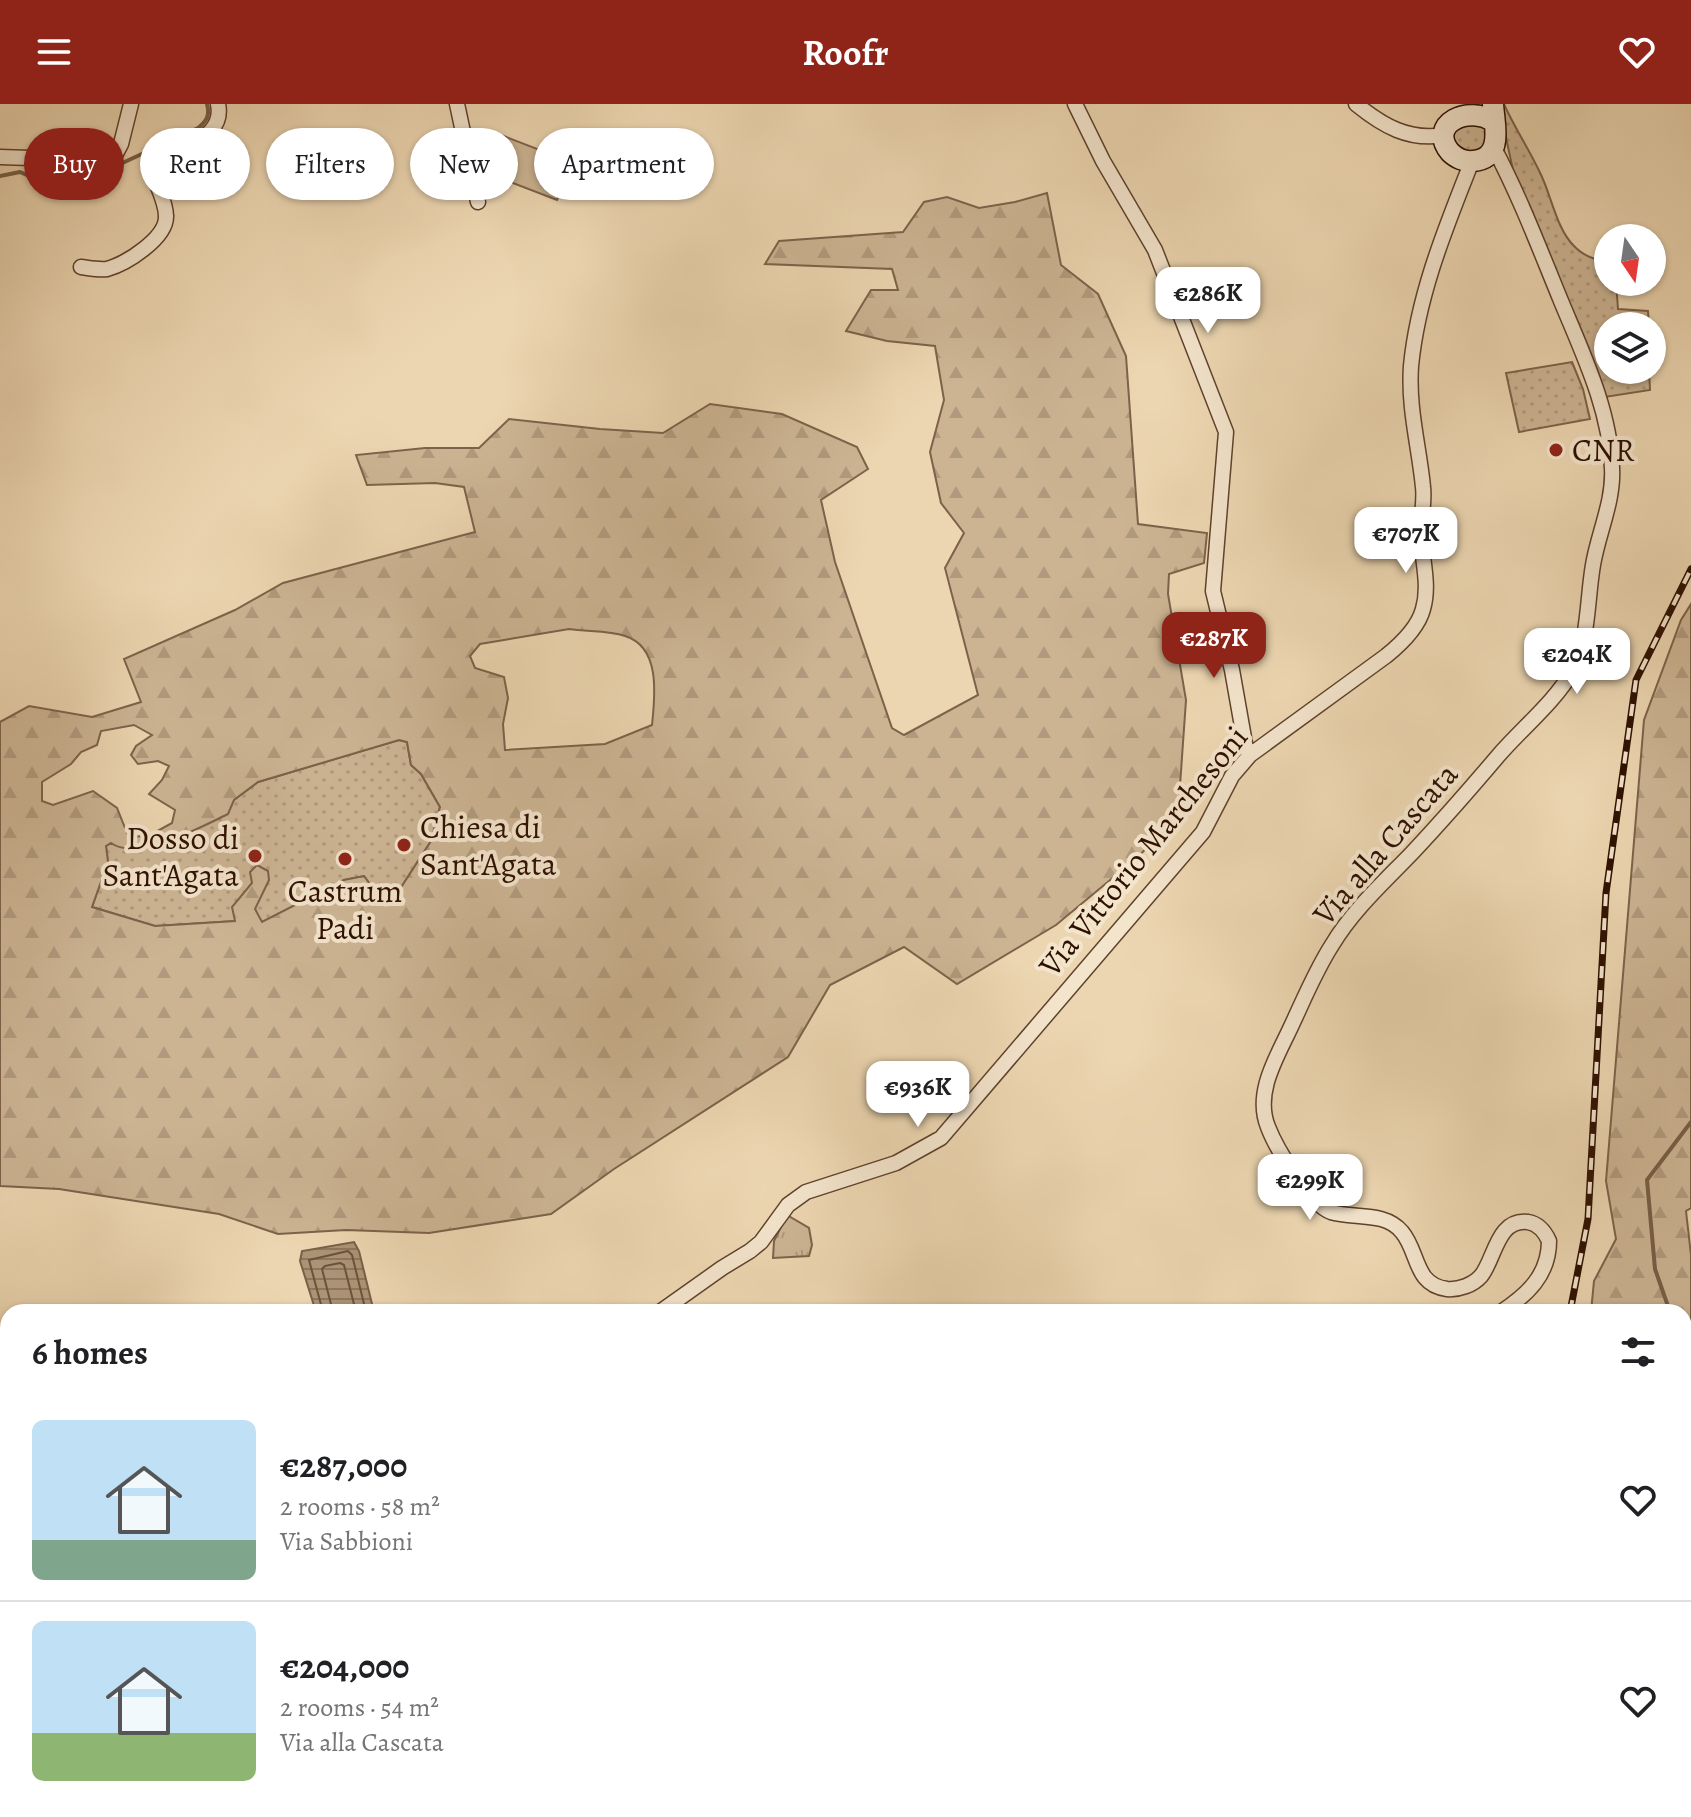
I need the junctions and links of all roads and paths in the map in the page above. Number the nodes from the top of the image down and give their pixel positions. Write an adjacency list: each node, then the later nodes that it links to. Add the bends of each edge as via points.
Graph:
1 (131, 104): 10 (street, via 112,161 92,170 70,171 30,158)
2 (218, 104): 13 (street, via 214,130 165,163 155,179 167,217 162,231 145,250 106,269)
3 (457, 104): 12 (street)
4 (1075, 104): 14 (street, via 1155,250 1226,432 1213,591)
5 (1356, 104): 8 (street, via 1407,135)
6 (1467, 106): 7 (street); 8 (street, via 1449,118)
7 (1494, 113): 9 (street)
8 (1444, 135): 11 (street, via 1449,151)
9 (1494, 148): 11 (street); 16 (street, Via alla Cascata, via 1590,370 1609,447 1610,493 1580,650 1558,690 1333,943 1281,1047 1263,1102 1273,1138 1315,1201 1331,1212 1393,1224 1407,1239 1421,1274 1435,1286 1468,1285 1481,1275 1510,1227 1530,1222 1539,1226 1549,1241 1547,1261 1528,1293)
10 (0, 157)
11 (1472, 161): 14 (street, Via Vittorio Marchesoni, via 1434,259 1411,365 1411,412 1423,489 1423,611 1402,643)
12 (478, 202)
13 (81, 267)
14 (1250, 755): 15 (street, Via Vittorio Marchesoni, via 1232,776 1203,832 941,1138 896,1163 806,1192 788,1205 761,1242)
15 (671, 1304)
16 (1512, 1304)

